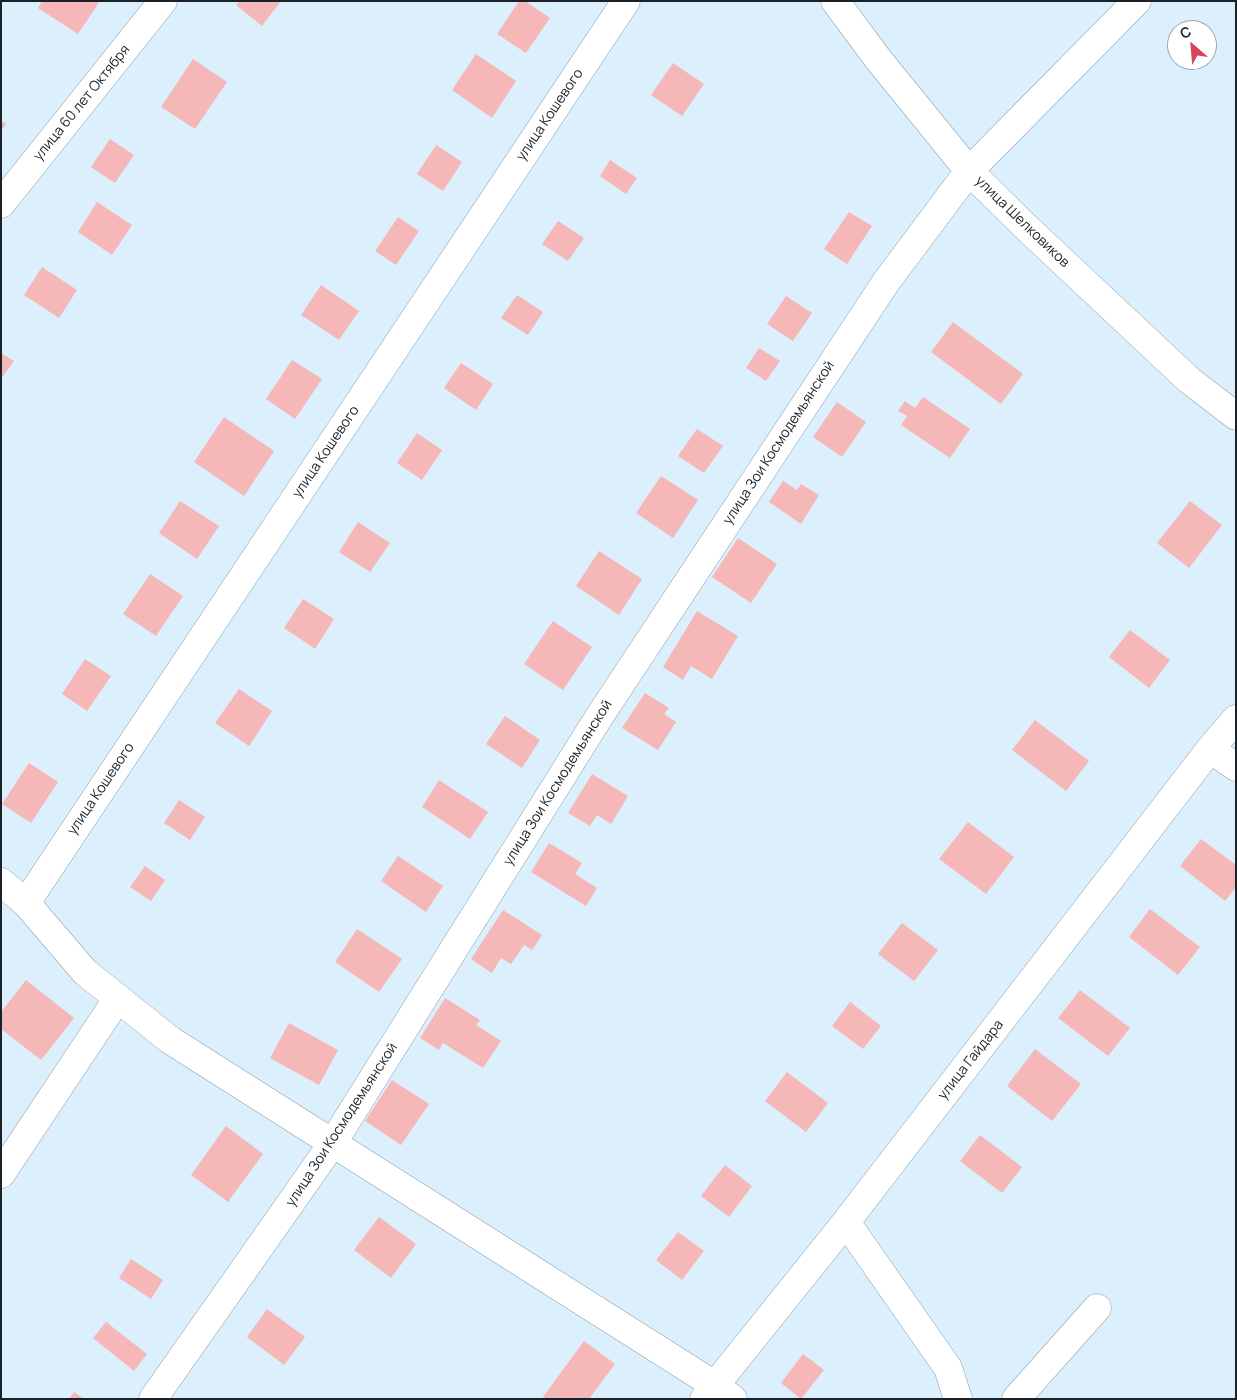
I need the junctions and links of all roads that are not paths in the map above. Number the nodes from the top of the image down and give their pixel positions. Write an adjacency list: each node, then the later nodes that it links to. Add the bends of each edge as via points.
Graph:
1 (164, 1): 6 (street, улица 60 лет Октября)
2 (626, 1): 12 (street, улица Кошевого)
3 (835, 1): 5 (street, улица Шелковиков)
4 (1137, 1): 5 (street, улица Зои Космодемьянской)
5 (969, 171): 7 (street, улица Шелковиков, via 1189,380); 14 (street, улица Зои Космодемьянской, via 886,282 599,716)
6 (1, 204)
7 (1236, 416)
8 (1236, 720): 9 (street, улица Гайдара)
9 (1210, 749): 10 (street); 16 (street, улица Гайдара)
10 (1236, 767)
11 (1, 882): 12 (street)
12 (26, 903): 13 (street, via 85,972)
13 (118, 998): 14 (street, via 170,1040); 15 (street)
14 (332, 1144): 18 (street); 19 (street, улица Зои Космодемьянской)
15 (1, 1174)
16 (846, 1222): 18 (street, улица Гайдара); 20 (street, via 948,1368)
17 (1097, 1308): 21 (street)
18 (718, 1394)
19 (153, 1399)
20 (958, 1399)
21 (1016, 1399)

